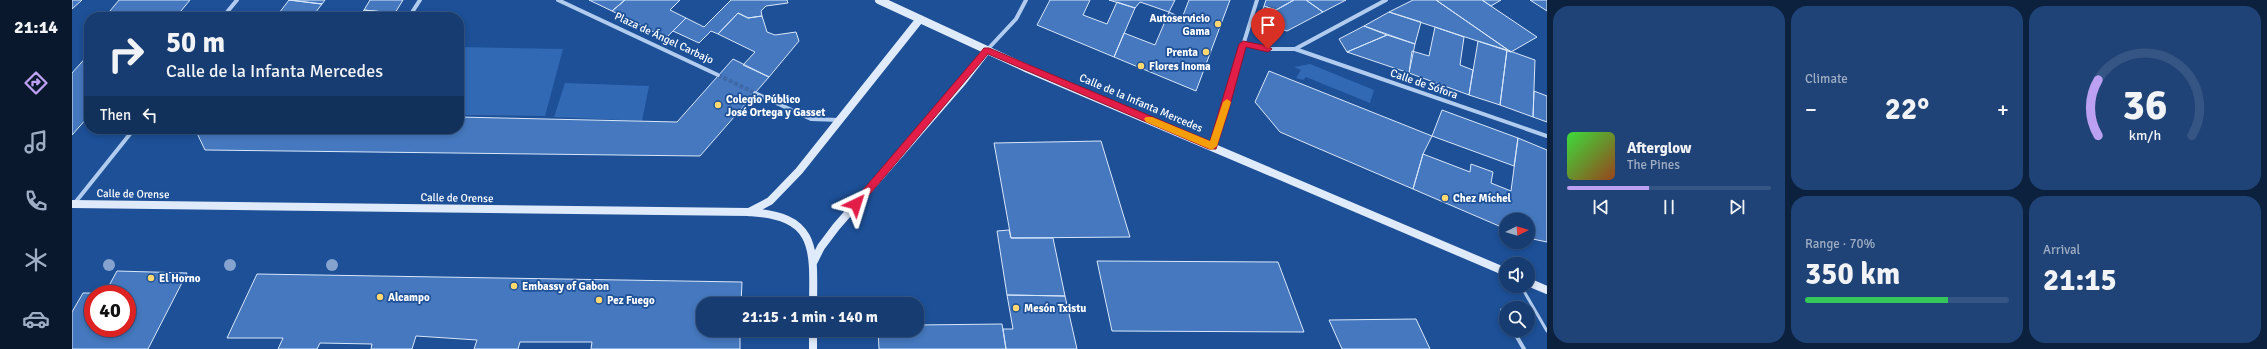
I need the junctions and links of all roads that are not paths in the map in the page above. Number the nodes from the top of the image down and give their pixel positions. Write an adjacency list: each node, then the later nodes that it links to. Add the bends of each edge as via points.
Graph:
1 (237, 0): 8 (street)
2 (420, 0): 9 (street)
3 (558, 0): 14 (street, Plaza de Ángel Carbajo)
4 (879, 0): 10 (street, Calle de la Infanta Mercedes)
5 (1026, 0): 13 (street, via 1016,19)
6 (1257, 0): 11 (street)
7 (1386, 0): 12 (street)
8 (227, 12)
9 (412, 12)
10 (920, 19): 13 (street, Calle de la Infanta Mercedes); 16 (street)
11 (1243, 44): 12 (street, via 1268,49); 19 (street)
12 (1295, 49): 18 (street, Calle de Sófora)
13 (987, 50): 19 (street, Calle de la Infanta Mercedes); 22 (street, via 836,227 821,247)
14 (718, 75)
15 (754, 93): 16 (street, via 811,119)
16 (840, 120): 21 (street, via 783,190 770,201)
17 (130, 134): 20 (street)
18 (1547, 136)
19 (1212, 146): 23 (street, Calle de la Infanta Mercedes)
20 (73, 205): 21 (street, Calle de Orense)
21 (749, 212): 22 (street, Calle de Orense, via 777,214 794,222 803,232)
22 (814, 263): 27 (street)
23 (1499, 269)
24 (1535, 285): 25 (street)
25 (1547, 290)
26 (1525, 293): 28 (lane)
27 (814, 297)
28 (1547, 331)
29 (813, 337): 31 (street)
30 (1517, 337): 32 (street)
31 (813, 349)
32 (1524, 349)

